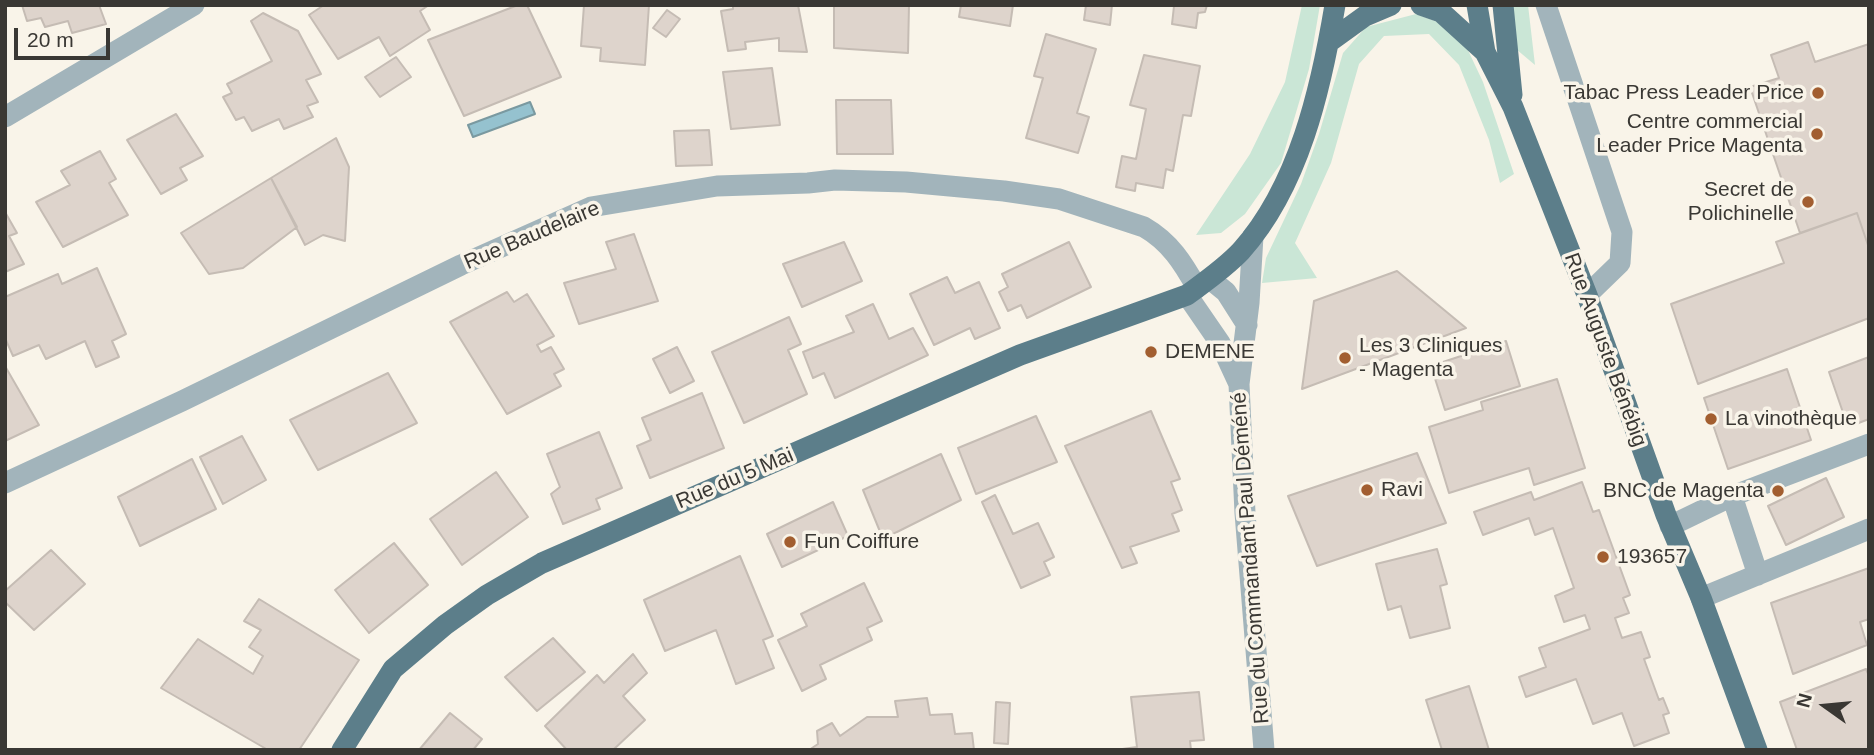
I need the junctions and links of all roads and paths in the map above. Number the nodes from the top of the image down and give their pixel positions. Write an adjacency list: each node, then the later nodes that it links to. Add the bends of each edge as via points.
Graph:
1 (194, 5): 12 (street)
2 (1328, 5): 9 (main road, Rue du Commandant Paul Déméné)
3 (1335, 5): 9 (main road, Rue du Commandant Paul Déméné)
4 (1391, 5): 9 (main road, via 1365,16)
5 (1421, 5): 10 (main road, via 1441,12)
6 (1477, 5): 10 (main road, Rue Auguste Bénébig)
7 (1503, 5): 11 (main road, Rue Auguste Bénébig)
8 (1546, 5): 15 (street, via 1622,232 1620,263)
9 (1329, 42): 13 (main road, Rue du Commandant Paul Déméné, via 1298,158)
10 (1485, 52): 11 (main road, Rue Auguste Bénébig)
11 (1513, 107): 15 (main road, Rue Auguste Bénébig)
12 (5, 117)
13 (1253, 236): 14 (main road, Rue du Commandant Paul Déméné); 16 (street, Rue du Commandant Paul Déméné)
14 (1198, 287): 16 (street, via 1226,292); 17 (street); 19 (street, Rue Baudelaire, via 1157,234 1059,199 906,182 716,186 591,207); 25 (main road, Rue du 5 Mai, via 1020,355 542,563 487,595 393,669)
15 (1587, 295): 21 (main road, Rue Auguste Bénébig)
16 (1247, 325): 17 (street, Rue du Commandant Paul Déméné)
17 (1240, 384): 26 (street, Rue du Commandant Paul Déméné)
18 (1869, 444): 20 (street)
19 (5, 483)
20 (1732, 496): 21 (street); 23 (street)
21 (1670, 526): 24 (main road, Rue Auguste Bénébig)
22 (1869, 529): 23 (street)
23 (1758, 575): 24 (street)
24 (1701, 598): 27 (main road, Rue Auguste Bénébig)
25 (342, 750)
26 (1264, 750)
27 (1757, 750)

